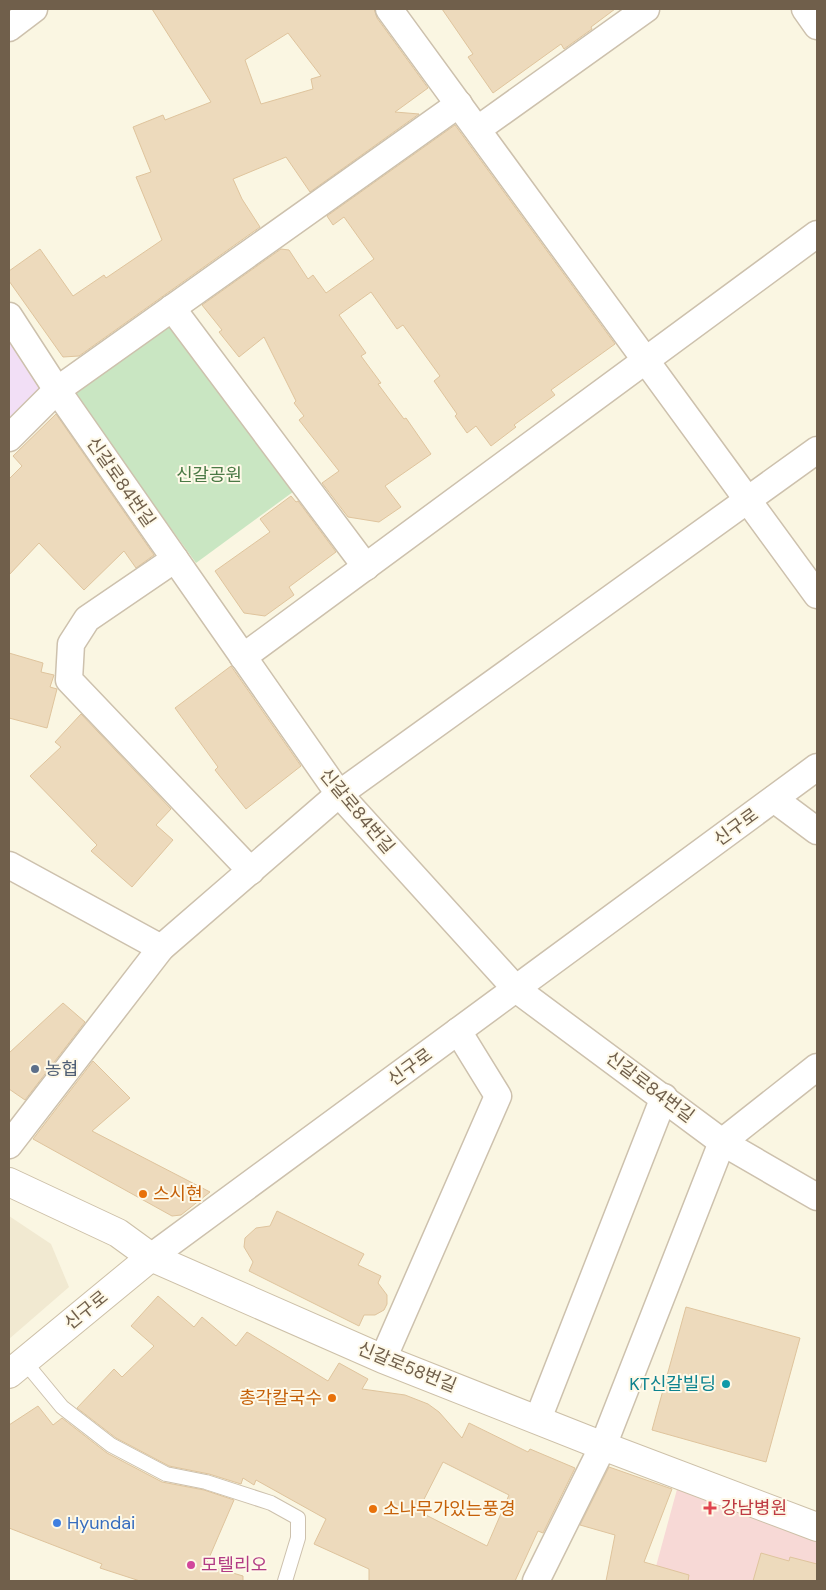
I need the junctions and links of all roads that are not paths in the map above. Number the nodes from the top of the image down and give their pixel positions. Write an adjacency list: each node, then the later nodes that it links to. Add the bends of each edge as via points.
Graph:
1 (34, 9): 6 (street)
2 (646, 9): 8 (street)
3 (805, 9): 5 (street)
4 (400, 12): 7 (street)
5 (817, 26)
6 (9, 28)
7 (459, 104): 8 (street); 10 (street)
8 (478, 129): 12 (street)
9 (817, 234): 12 (street)
10 (172, 308): 13 (street); 18 (street)
11 (9, 316): 13 (street, 신갈로84번길)
12 (646, 360): 16 (street); 18 (street)
13 (57, 390): 14 (street); 17 (street, 신갈로84번길)
14 (9, 438)
15 (817, 450): 16 (street)
16 (747, 499): 19 (street); 22 (street)
17 (175, 559): 20 (street, 신갈로84번길); 26 (street, via 87,619 71,644 69,680)
18 (366, 567): 20 (street)
19 (817, 595)
20 (243, 657): 22 (street, 신갈로84번길)
21 (817, 767): 23 (street, 신구로)
22 (339, 794): 26 (street); 28 (street, 신갈로84번길)
23 (774, 799): 24 (street); 28 (street, 신구로)
24 (817, 831)
25 (9, 866): 27 (street)
26 (251, 871): 27 (street)
27 (161, 948): 33 (street)
28 (516, 989): 29 (street, 신구로); 31 (street, 신갈로84번길)
29 (458, 1032): 36 (street, 신구로); 37 (street, via 498,1096)
30 (817, 1067): 32 (street)
31 (664, 1097): 32 (street, 신갈로84번길); 39 (street)
32 (722, 1142): 35 (street, 신갈로84번길); 40 (street)
33 (9, 1145)
34 (9, 1182): 36 (street, 신갈로58번길, via 118,1233)
35 (817, 1197)
36 (151, 1258): 37 (street, 신갈로58번길); 38 (street, 신구로)
37 (383, 1359): 39 (street, 신갈로58번길)
38 (16, 1368): 42 (lane, via 111,1445 166,1474 206,1482 271,1503 298,1518 298,1538)
39 (538, 1419): 40 (street, 신갈로58번길)
40 (602, 1446): 41 (street, 신갈로58번길); 43 (street)
41 (817, 1527)
42 (285, 1581)
43 (536, 1581)

